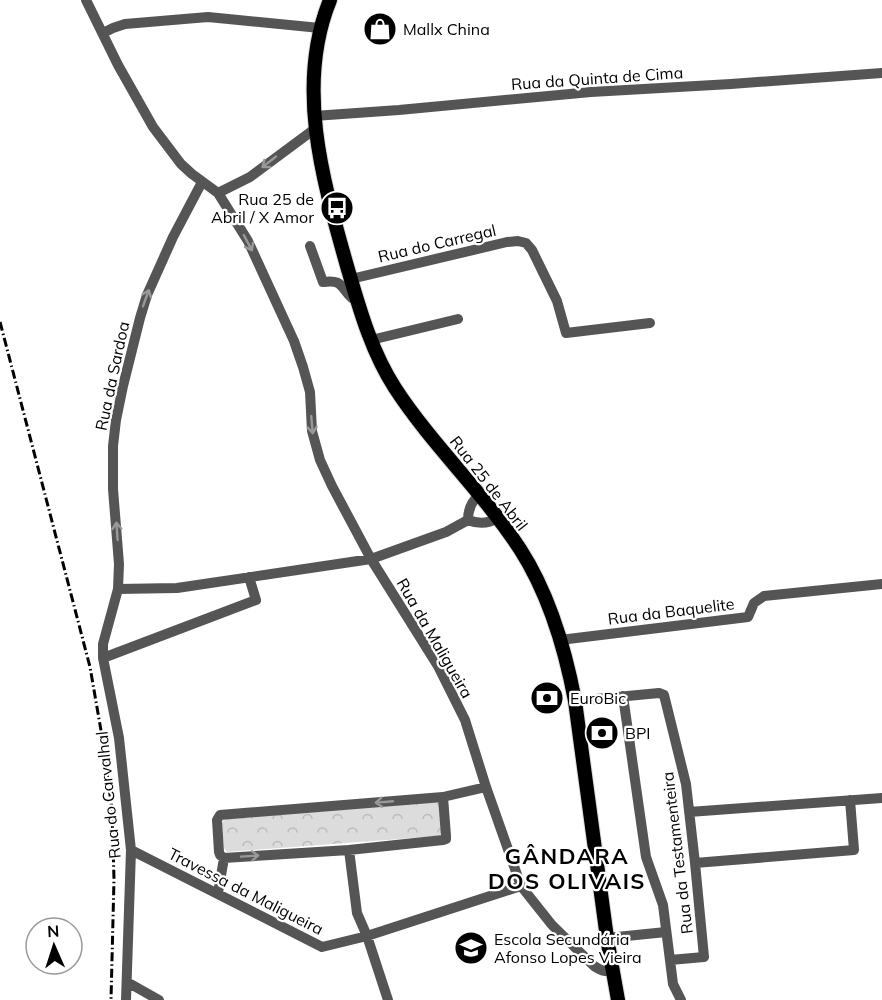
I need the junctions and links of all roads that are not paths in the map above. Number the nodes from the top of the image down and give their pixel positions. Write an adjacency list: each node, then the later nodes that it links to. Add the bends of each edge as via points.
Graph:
1 (86, 0): 4 (street)
2 (330, 0): 3 (main road, Rua 25 de Abril)
3 (320, 28): 4 (street, via 208,17 125,24); 6 (main road, Rua 25 de Abril, via 315,65)
4 (103, 33): 7 (street, via 153,127)
5 (882, 73): 6 (street, Rua da Quinta de Cima, via 591,92)
6 (315, 122): 8 (street, one-way to 8, via 250,177); 10 (main road, Rua 25 de Abril, via 332,210)
7 (202, 182): 8 (street); 21 (street, Rua da Sardoa, one-way to 7, via 113,472 118,408 147,295)
8 (218, 193): 18 (street, Rua da Maligueira, one-way to 18, via 248,241 294,341 310,392 312,431 320,460)
9 (310, 246): 11 (street, via 323,282 338,282 352,298)
10 (351, 279): 11 (main road, Rua 25 de Abril); 13 (street, Rua do Carregal, via 518,241 532,250 557,301 567,337)
11 (357, 298): 14 (main road, Rua 25 de Abril)
12 (458, 319): 14 (street)
13 (650, 323)
14 (371, 340): 15 (main road, Rua 25 de Abril, via 404,402)
15 (479, 495): 16 (main road, Rua 25 de Abril); 17 (street)
16 (497, 518): 17 (street, via 485,523); 22 (main road, Rua 25 de Abril, via 527,561)
17 (468, 520): 18 (street, via 446,532)
18 (371, 558): 19 (street); 26 (street, Rua da Maligueira, via 438,666 465,720)
19 (249, 577): 21 (street, via 177,588); 23 (street, via 256,600)
20 (882, 584): 22 (street, Rua da Baquelite, via 764,596 754,603 748,617)
21 (118, 589): 23 (street, Rua do Carvalhal)
22 (560, 640): 25 (main road, Rua 25 de Abril)
23 (102, 658): 31 (street, Rua do Carvalhal, via 119,738)
24 (624, 696): 25 (street, Rua da Testamenteira); 30 (street, Rua da Testamenteira, via 664,695); 37 (street, via 646,857 660,895)
25 (575, 701): 39 (main road, Rua 25 de Abril)
26 (486, 787): 27 (street); 35 (street, Rua da Maligueira)
27 (442, 797): 32 (street, via 446,839); 33 (street, one-way to 33, via 220,815 219,852)
28 (882, 798): 29 (street)
29 (850, 800): 30 (street); 34 (street, via 854,850)
30 (689, 812): 34 (street, Rua da Testamenteira)
31 (131, 850): 36 (street, Travessa da Maligueira); 42 (street, Rua do Carvalhal)
32 (350, 850): 33 (street, one-way to 32); 38 (street, via 357,913)
33 (224, 858): 36 (street)
34 (695, 863): 40 (street, Rua da Testamenteira, via 704,957)
35 (521, 886): 38 (street, Travessa da Maligueira); 41 (street, Rua da Maligueira, via 552,925 594,966)
36 (218, 893): 38 (street, Travessa da Maligueira, via 322,947)
37 (666, 932): 39 (street); 40 (street)
38 (367, 936): 45 (street)
39 (607, 938): 41 (main road, Rua 25 de Abril)
40 (670, 960): 47 (street, via 673,984)
41 (612, 971): 46 (main road, Rua 25 de Abril)
42 (127, 982): 43 (street, Rua do Carvalhal); 44 (street)
43 (126, 1000)
44 (159, 1000)
45 (388, 1000)
46 (618, 1000)
47 (681, 1000)

